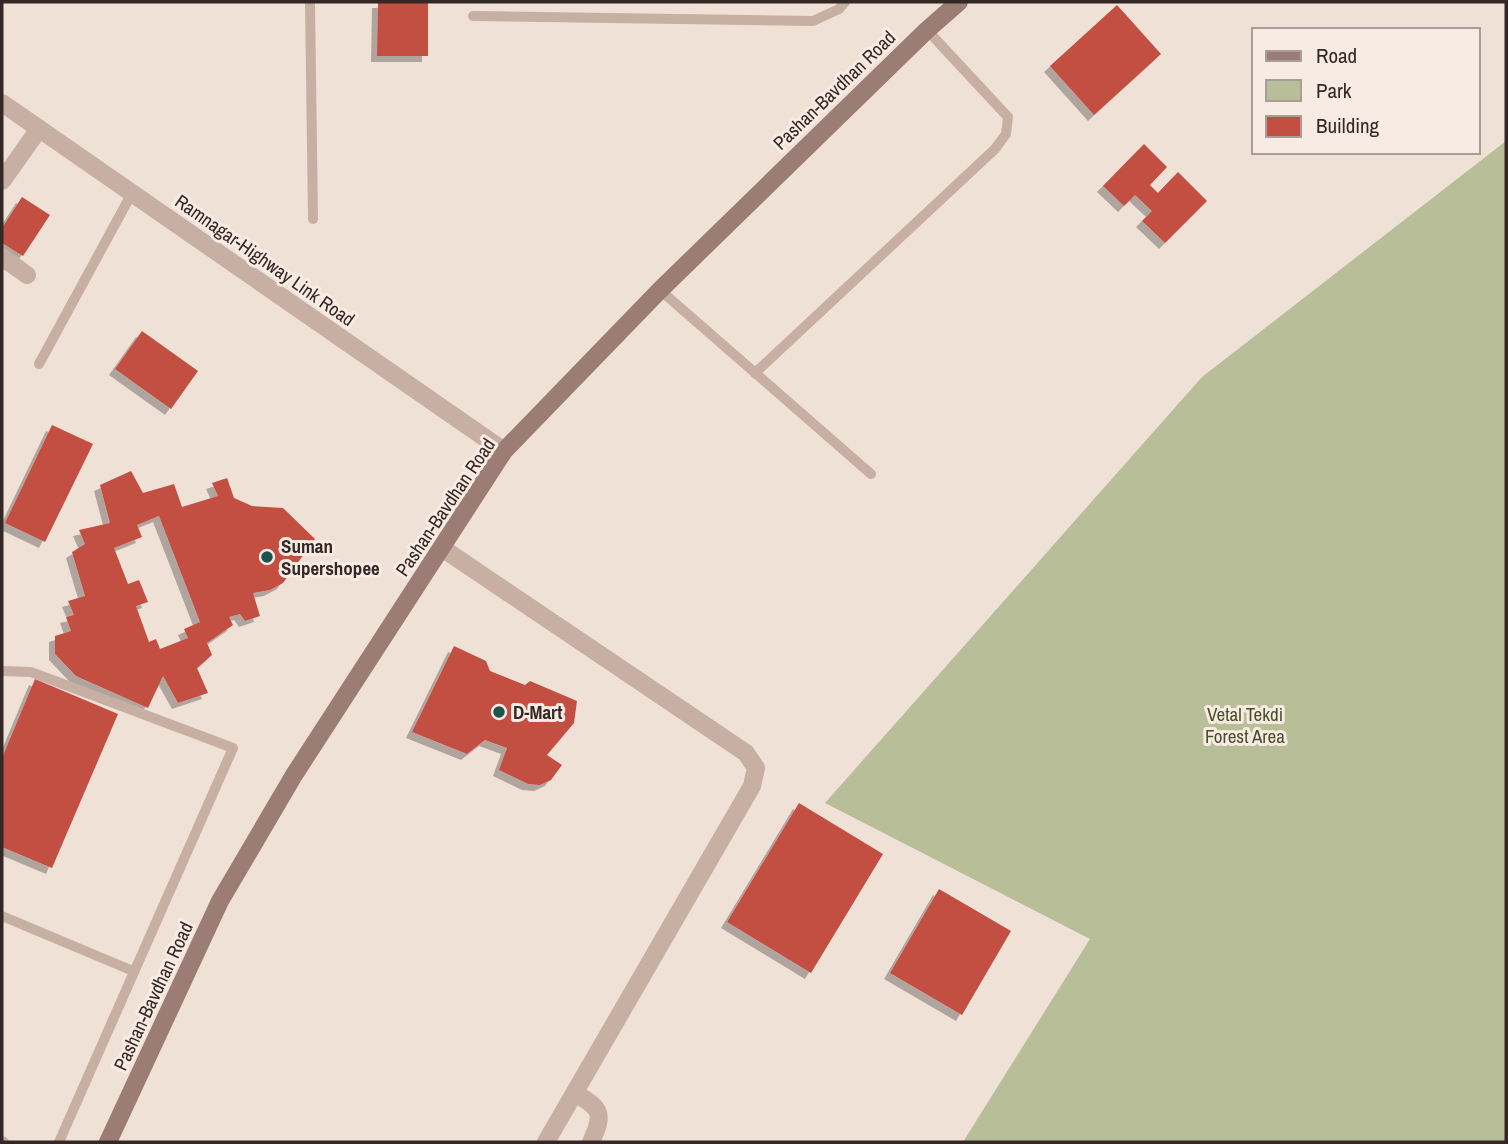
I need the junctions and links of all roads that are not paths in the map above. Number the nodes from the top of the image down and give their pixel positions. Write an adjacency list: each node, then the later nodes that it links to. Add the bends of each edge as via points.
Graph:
1 (310, 2): 10 (lane)
2 (845, 2): 4 (lane, via 813,21)
3 (959, 2): 5 (main road, Pashan-Bavdhan Road)
4 (473, 16)
5 (927, 30): 13 (main road, Pashan-Bavdhan Road); 15 (lane, via 1008,117 1006,134 996,149)
6 (2, 103): 7 (street, Ramnagar-Highway Link Road)
7 (39, 129): 8 (street); 9 (street, Ramnagar-Highway Link Road)
8 (2, 181)
9 (132, 193): 14 (lane); 16 (street, Ramnagar-Highway Link Road)
10 (313, 219)
11 (2, 257): 12 (street)
12 (27, 275)
13 (660, 290): 15 (lane); 16 (main road, Pashan-Bavdhan Road)
14 (39, 364)
15 (755, 373): 17 (lane)
16 (504, 452): 18 (main road, Pashan-Bavdhan Road)
17 (871, 474)
18 (442, 548): 22 (street, via 746,753 756,768 752,786); 24 (main road, Pashan-Bavdhan Road, via 294,775 220,901)
19 (2, 671): 21 (lane, via 31,671 233,748)
20 (2, 916): 21 (lane)
21 (133, 971): 23 (lane)
22 (575, 1093): 25 (street); 26 (street, via 598,1110 600,1120)
23 (59, 1142)
24 (108, 1142)
25 (547, 1142)
26 (592, 1142)

